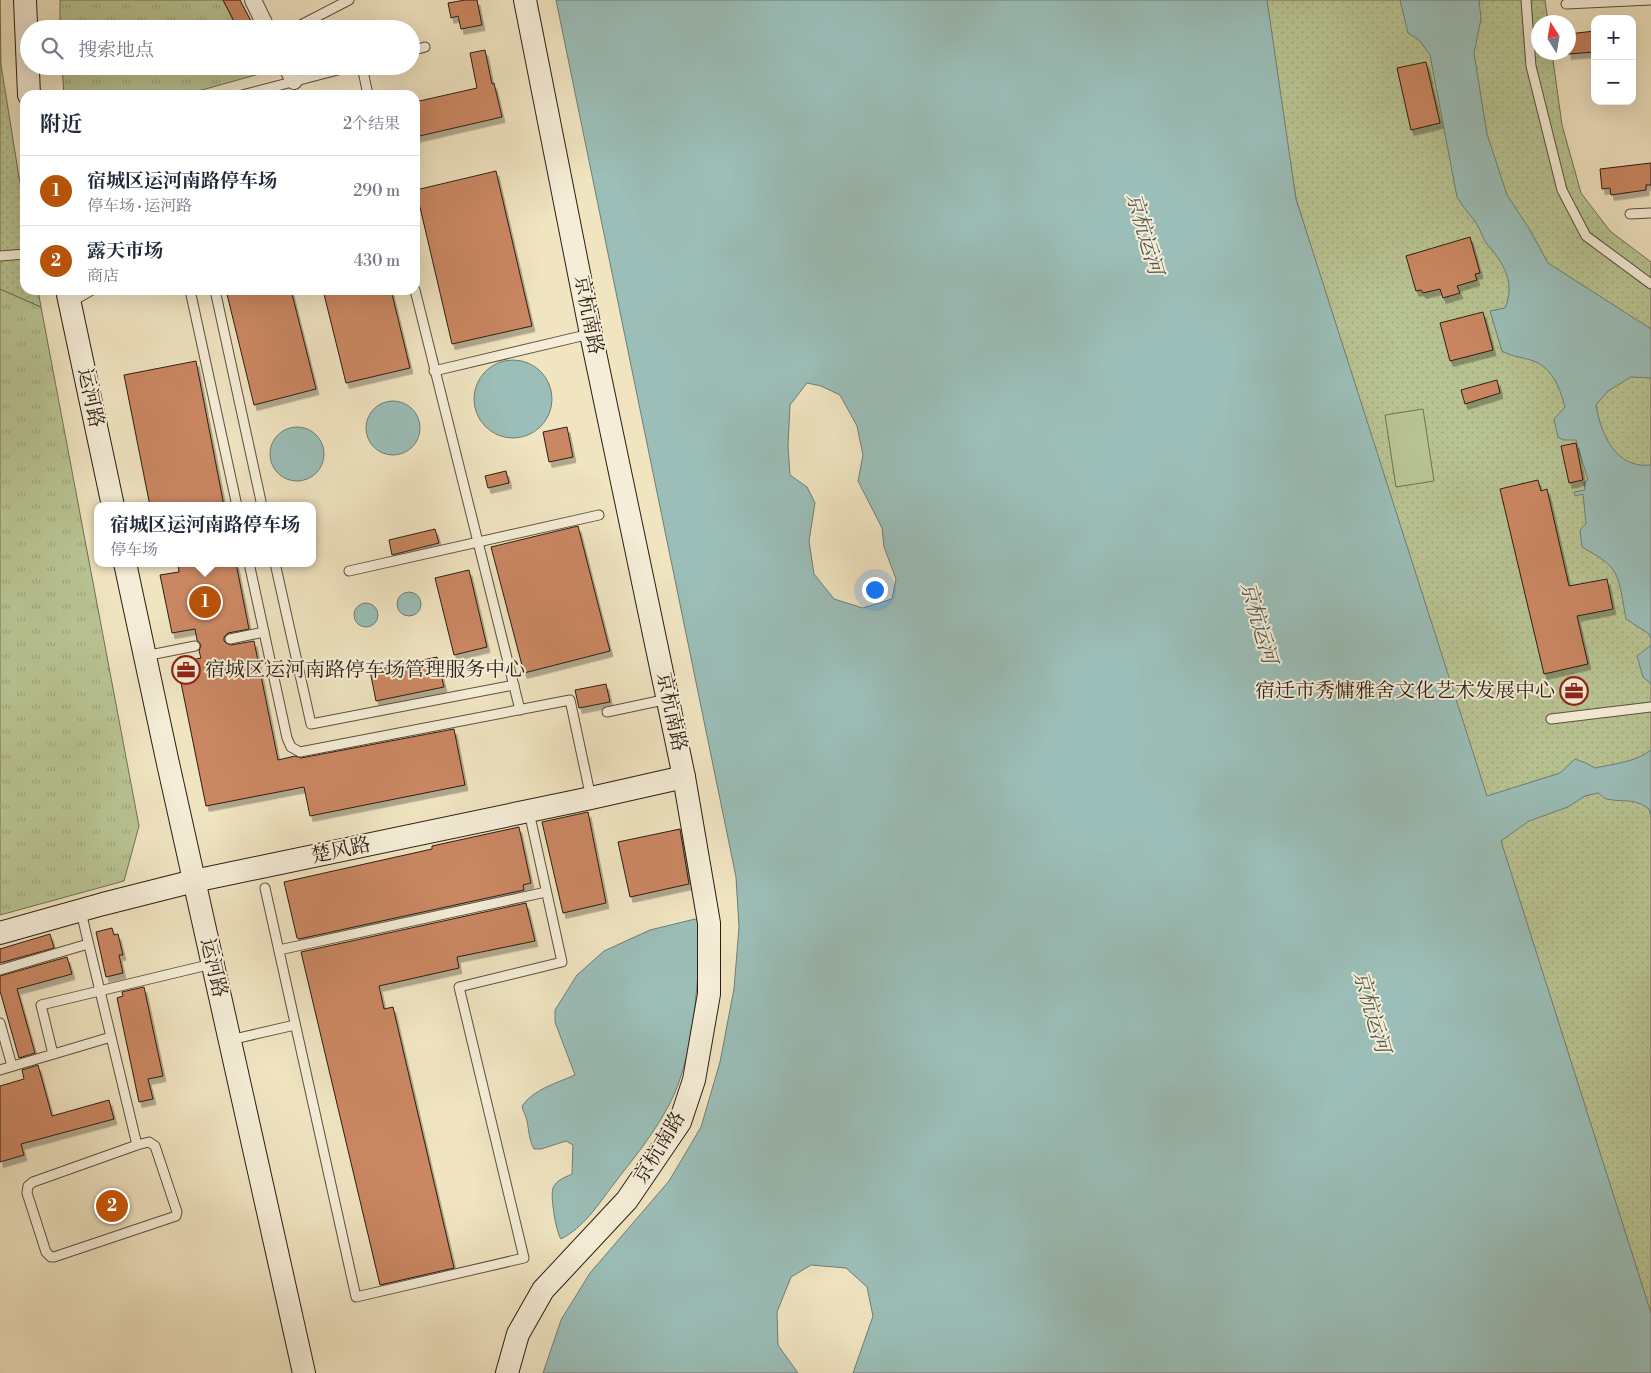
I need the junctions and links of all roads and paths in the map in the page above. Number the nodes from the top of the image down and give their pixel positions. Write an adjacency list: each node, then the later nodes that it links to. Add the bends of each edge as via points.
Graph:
1 (25, 0): 9 (street)
2 (253, 0): 10 (street)
3 (349, 0): 7 (lane)
4 (525, 0): 31 (street, 京杭南路)
5 (1526, 0): 26 (lane, via 1531,66 1562,190 1586,236)
6 (1651, 0): 8 (lane)
7 (338, 3): 11 (lane)
8 (1566, 4)
9 (26, 20)
10 (263, 20)
11 (309, 20)
12 (425, 47): 13 (lane)
13 (420, 48)
14 (28, 75): 19 (street)
15 (291, 75): 18 (street)
16 (318, 75): 18 (lane)
17 (364, 75): 21 (lane)
18 (294, 81): 20 (lane)
19 (29, 90)
20 (276, 90)
21 (367, 90)
22 (1651, 213): 23 (lane)
23 (1630, 214)
24 (20, 254): 25 (lane)
25 (0, 256)
26 (1651, 284)
27 (191, 295): 34 (lane)
28 (216, 295): 35 (lane)
29 (416, 295): 32 (lane)
30 (68, 296): 33 (street, 运河路)
31 (591, 334): 32 (lane); 47 (street, 京杭南路)
32 (434, 370): 37 (lane)
33 (112, 502)
34 (236, 502)
35 (261, 502)
36 (599, 515): 37 (lane)
37 (478, 542): 41 (lane); 46 (lane)
38 (126, 567): 45 (street, 运河路)
39 (250, 567): 42 (lane)
40 (276, 567): 46 (lane, via 311,724)
41 (349, 571)
42 (264, 632): 43 (lane); 49 (lane, via 287,738 291,748 300,752)
43 (230, 639)
44 (195, 646): 45 (lane)
45 (145, 656): 55 (street, 运河路)
46 (514, 685): 49 (lane)
47 (668, 700): 50 (lane); 52 (street, 京杭南路)
48 (1651, 708): 51 (lane)
49 (520, 710): 53 (lane, via 570,700)
50 (607, 712)
51 (1551, 719)
52 (684, 776): 53 (street, 楚风路); 74 (street, 京杭南路, via 709,923 709,994 694,1080 680,1122 627,1200 543,1290 518,1334)
53 (591, 798): 54 (street, 楚风路)
54 (529, 811): 55 (street, 楚风路); 57 (lane)
55 (194, 881): 58 (street, 楚风路); 62 (street, 运河路)
56 (265, 888): 61 (lane)
57 (546, 892): 61 (lane); 66 (lane, via 562,962 459,987 524,1258 356,1297)
58 (80, 910): 59 (street, 楚风路); 60 (lane)
59 (0, 933)
60 (88, 944): 63 (lane); 64 (lane)
61 (278, 950): 66 (lane)
62 (212, 964): 64 (lane); 68 (street, 运河路)
63 (0, 970)
64 (100, 990): 67 (lane); 69 (lane, via 41,1005)
65 (0, 1023): 70 (lane)
66 (295, 1025): 68 (lane)
67 (111, 1037): 69 (lane); 72 (lane)
68 (230, 1040): 73 (street, 运河路)
69 (53, 1054): 70 (lane)
70 (12, 1066): 71 (lane)
71 (0, 1070)
72 (137, 1145): 72 (lane, via 28,1186 27,1193 49,1255 54,1257 176,1216 154,1144)
73 (304, 1373)
74 (507, 1373)

